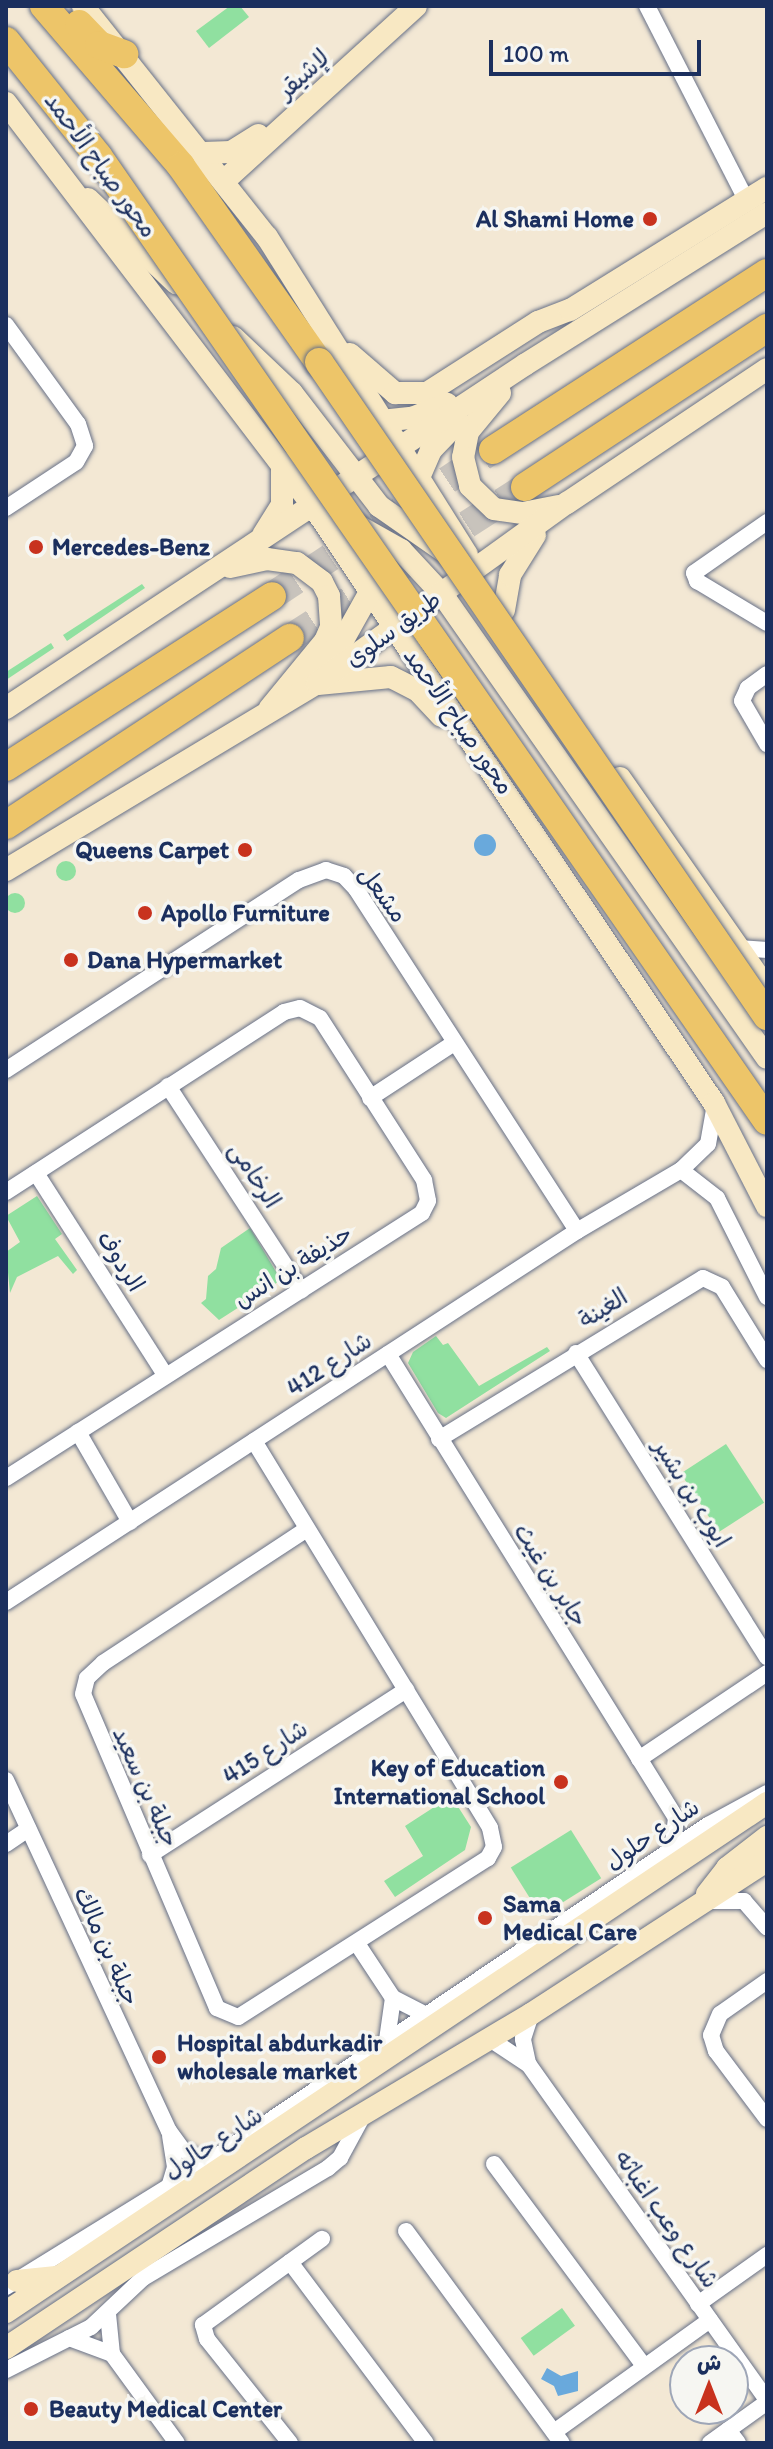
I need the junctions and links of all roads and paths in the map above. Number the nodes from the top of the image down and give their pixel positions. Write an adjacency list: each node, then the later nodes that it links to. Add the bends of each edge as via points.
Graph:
1 (44, 6): 57 (highway, bridge, via 181,166)
2 (64, 6): 8 (highway, via 93,40)
3 (83, 6): 8 (main road)
4 (402, 6): 10 (main road, لإشيقر, via 248,142 231,152)
5 (416, 6): 12 (main road, لإشيقر)
6 (647, 6): 14 (street)
7 (6, 41): 64 (highway, محور صباح الأحمد, bridge, via 98,156)
8 (124, 54): 10 (main road)
9 (6, 103): 11 (main road, محور صباح الأحمد)
10 (203, 153): 12 (main road)
11 (50, 163): 26 (main road, محور صباح الأحمد); 27 (main road, via 274,373)
12 (225, 180): 20 (main road)
13 (767, 188): 14 (main road)
14 (739, 206): 16 (main road); 20 (main road, via 427,393 395,393)
15 (767, 213): 16 (main road)
16 (696, 258): 21 (main road)
17 (767, 273): 25 (highway)
18 (6, 325): 31 (street, via 82,432 85,446 76,462)
19 (767, 328): 29 (highway)
20 (327, 332): 23 (main road)
21 (526, 364): 23 (main road, via 427,413); 24 (main road); 28 (main road, via 440,438); 32 (main road, via 474,420 463,457 466,475 480,499 494,509)
22 (767, 369): 32 (main road, طريق سلوى)
23 (381, 421): 24 (main road)
24 (398, 449): 27 (main road); 28 (main road); 34 (main road)
25 (493, 450)
26 (282, 462): 30 (main road, محور صباح الأحمد); 35 (main road, via 282,504)
27 (356, 478): 30 (main road); 34 (main road)
28 (417, 479): 34 (main road); 36 (main road)
29 (525, 487)
30 (313, 506): 34 (main road); 35 (main road); 38 (main road, محور صباح الأحمد)
31 (6, 508)
32 (558, 510): 36 (main road, طريق سلوى); 41 (main road, via 517,559)
33 (767, 522): 42 (street, via 697,567 694,577)
34 (397, 535): 36 (main road); 38 (main road); 39 (main road); 43 (main road)
35 (256, 544): 37 (main road)
36 (477, 568): 39 (main road, طريق سلوى); 41 (main road)
37 (208, 576): 47 (main road); 48 (main road, via 237,565 282,559 310,570 329,596 331,627 325,641)
38 (371, 594): 43 (main road, محور صباح الأحمد); 48 (main road, via 342,642)
39 (442, 594): 43 (main road, طريق سلوى); 59 (main road)
40 (272, 596): 50 (highway)
41 (504, 610): 54 (main road)
42 (767, 623)
43 (394, 628): 46 (main road, طريق سلوى); 51 (main road, محور صباح الأحمد)
44 (290, 638): 52 (highway)
45 (767, 674): 49 (street, via 748,688 742,701)
46 (317, 683): 48 (main road, طريق سلوى); 51 (main road, via 376,676 405,683 431,704 488,777)
47 (6, 708)
48 (265, 716): 53 (main road, طريق سلوى)
49 (767, 744)
50 (6, 767)
51 (508, 790): 63 (main road, محور صباح الأحمد)
52 (6, 825)
53 (6, 870)
54 (739, 948): 55 (street); 56 (main road)
55 (767, 950)
56 (767, 989)
57 (767, 1016)
58 (454, 1043): 60 (street, مشعل, via 356,889 344,876 326,870 299,880); 62 (street); 69 (street, مشعل)
59 (767, 1058)
60 (6, 1070)
61 (168, 1086): 62 (street, حذيفة بن انس, via 284,1012 300,1008 320,1018); 66 (street, حذيفة بن انس); 70 (street, الرخامى)
62 (370, 1098): 70 (street, حذيفة بن انس, via 424,1180 427,1207)
63 (714, 1103): 65 (street, شارع 412, via 716,1124 708,1144); 68 (main road, محور صباح الأحمد)
64 (767, 1121)
65 (681, 1170): 69 (street, شارع 412); 71 (street, via 717,1198)
66 (36, 1173): 67 (street, حذيفة بن انس); 75 (street, الردوف)
67 (6, 1192)
68 (767, 1206)
69 (577, 1231): 73 (street, شارع 412)
70 (301, 1290): 75 (street, حذيفة بن انس)
71 (767, 1297)
72 (576, 1353): 74 (street, الغينة, via 683,1286 709,1277 722,1287); 77 (street, الغينة); 83 (street, ايوب بن بشير)
73 (388, 1354): 77 (street, جابر بن غيث); 78 (street, شارع 412)
74 (767, 1360)
75 (165, 1375): 76 (street, حذيفة بن انس)
76 (78, 1432): 79 (street, حذيفة بن انس); 80 (street)
77 (439, 1439): 86 (street, جابر بن غيث)
78 (254, 1441): 80 (street, شارع 412); 81 (street, جبلة بن سعيد)
79 (6, 1478)
80 (130, 1522): 82 (street, شارع 412)
81 (307, 1529): 85 (street, جبلة بن سعيد); 96 (street, جبلة بن سعيد, via 87,1678 86,1711)
82 (6, 1602)
83 (767, 1657)
84 (767, 1673): 86 (street)
85 (406, 1690): 96 (street, شارع 415); 100 (street, جبلة بن سعيد, via 490,1828 494,1847 488,1858)
86 (639, 1759): 90 (street, جابر بن غيث)
87 (6, 1780): 92 (street, جبلة بن مالك)
88 (767, 1793): 91 (street, شارع حلول)
89 (767, 1803): 108 (main road, شارع حالول)
90 (676, 1818): 91 (street); 95 (street)
91 (708, 1825): 95 (street, شارع حلول)
92 (28, 1829): 94 (street); 111 (street, جبلة بن مالك)
93 (767, 1837): 98 (main road, via 727,1868)
94 (6, 1844)
95 (672, 1851): 103 (street, شارع حلول)
96 (150, 1855): 100 (street, جبلة بن سعيد, via 217,2008 229,2015 247,2014)
97 (767, 1861): 98 (main road)
98 (703, 1902): 99 (street, via 744,1901); 104 (main road)
99 (767, 1927)
100 (358, 1945): 102 (street)
101 (767, 1981): 110 (street, via 720,2014 711,2035 716,2051)
102 (393, 1998): 103 (street); 106 (street)
103 (425, 2014): 106 (street, شارع حلول)
104 (531, 2014): 105 (main road); 107 (street, via 523,2039)
105 (490, 2039): 107 (street, شارع وعب اغباثه); 109 (main road)
106 (378, 2045): 108 (main road); 112 (street, شارع حلول)
107 (529, 2065): 121 (street, شارع وعب اغباثه)
108 (363, 2075): 119 (main road, شارع حالول)
109 (365, 2111): 123 (street, via 340,2158 328,2168 143,2278); 126 (main road)
110 (767, 2119)
111 (169, 2131): 112 (street, جبلة بن مالك, via 182,2149); 114 (street, جبلة بن مالك, via 175,2167)
112 (207, 2163): 114 (street, شارع حلول)
113 (494, 2164): 128 (street)
114 (169, 2187): 120 (street, شارع حلول)
115 (406, 2231): 132 (street)
116 (322, 2239): 118 (street)
117 (767, 2255): 121 (street)
118 (290, 2262): 134 (street, via 203,2325 207,2339); 135 (street)
119 (59, 2276): 120 (main road); 122 (main road, شارع حالول)
120 (12, 2284)
121 (698, 2304): 124 (street, شارع وعب اغباثه)
122 (6, 2312)
123 (108, 2314): 125 (street); 127 (street)
124 (710, 2320): 128 (street); 130 (street, شارع وعب اغباثه)
125 (69, 2338): 127 (street); 129 (street)
126 (6, 2348)
127 (112, 2354): 133 (street)
128 (644, 2366): 132 (street)
129 (6, 2370)
130 (767, 2401): 131 (street)
131 (733, 2436): 136 (street)
132 (558, 2438)
133 (177, 2443)
134 (290, 2443)
135 (426, 2443)
136 (710, 2443)

